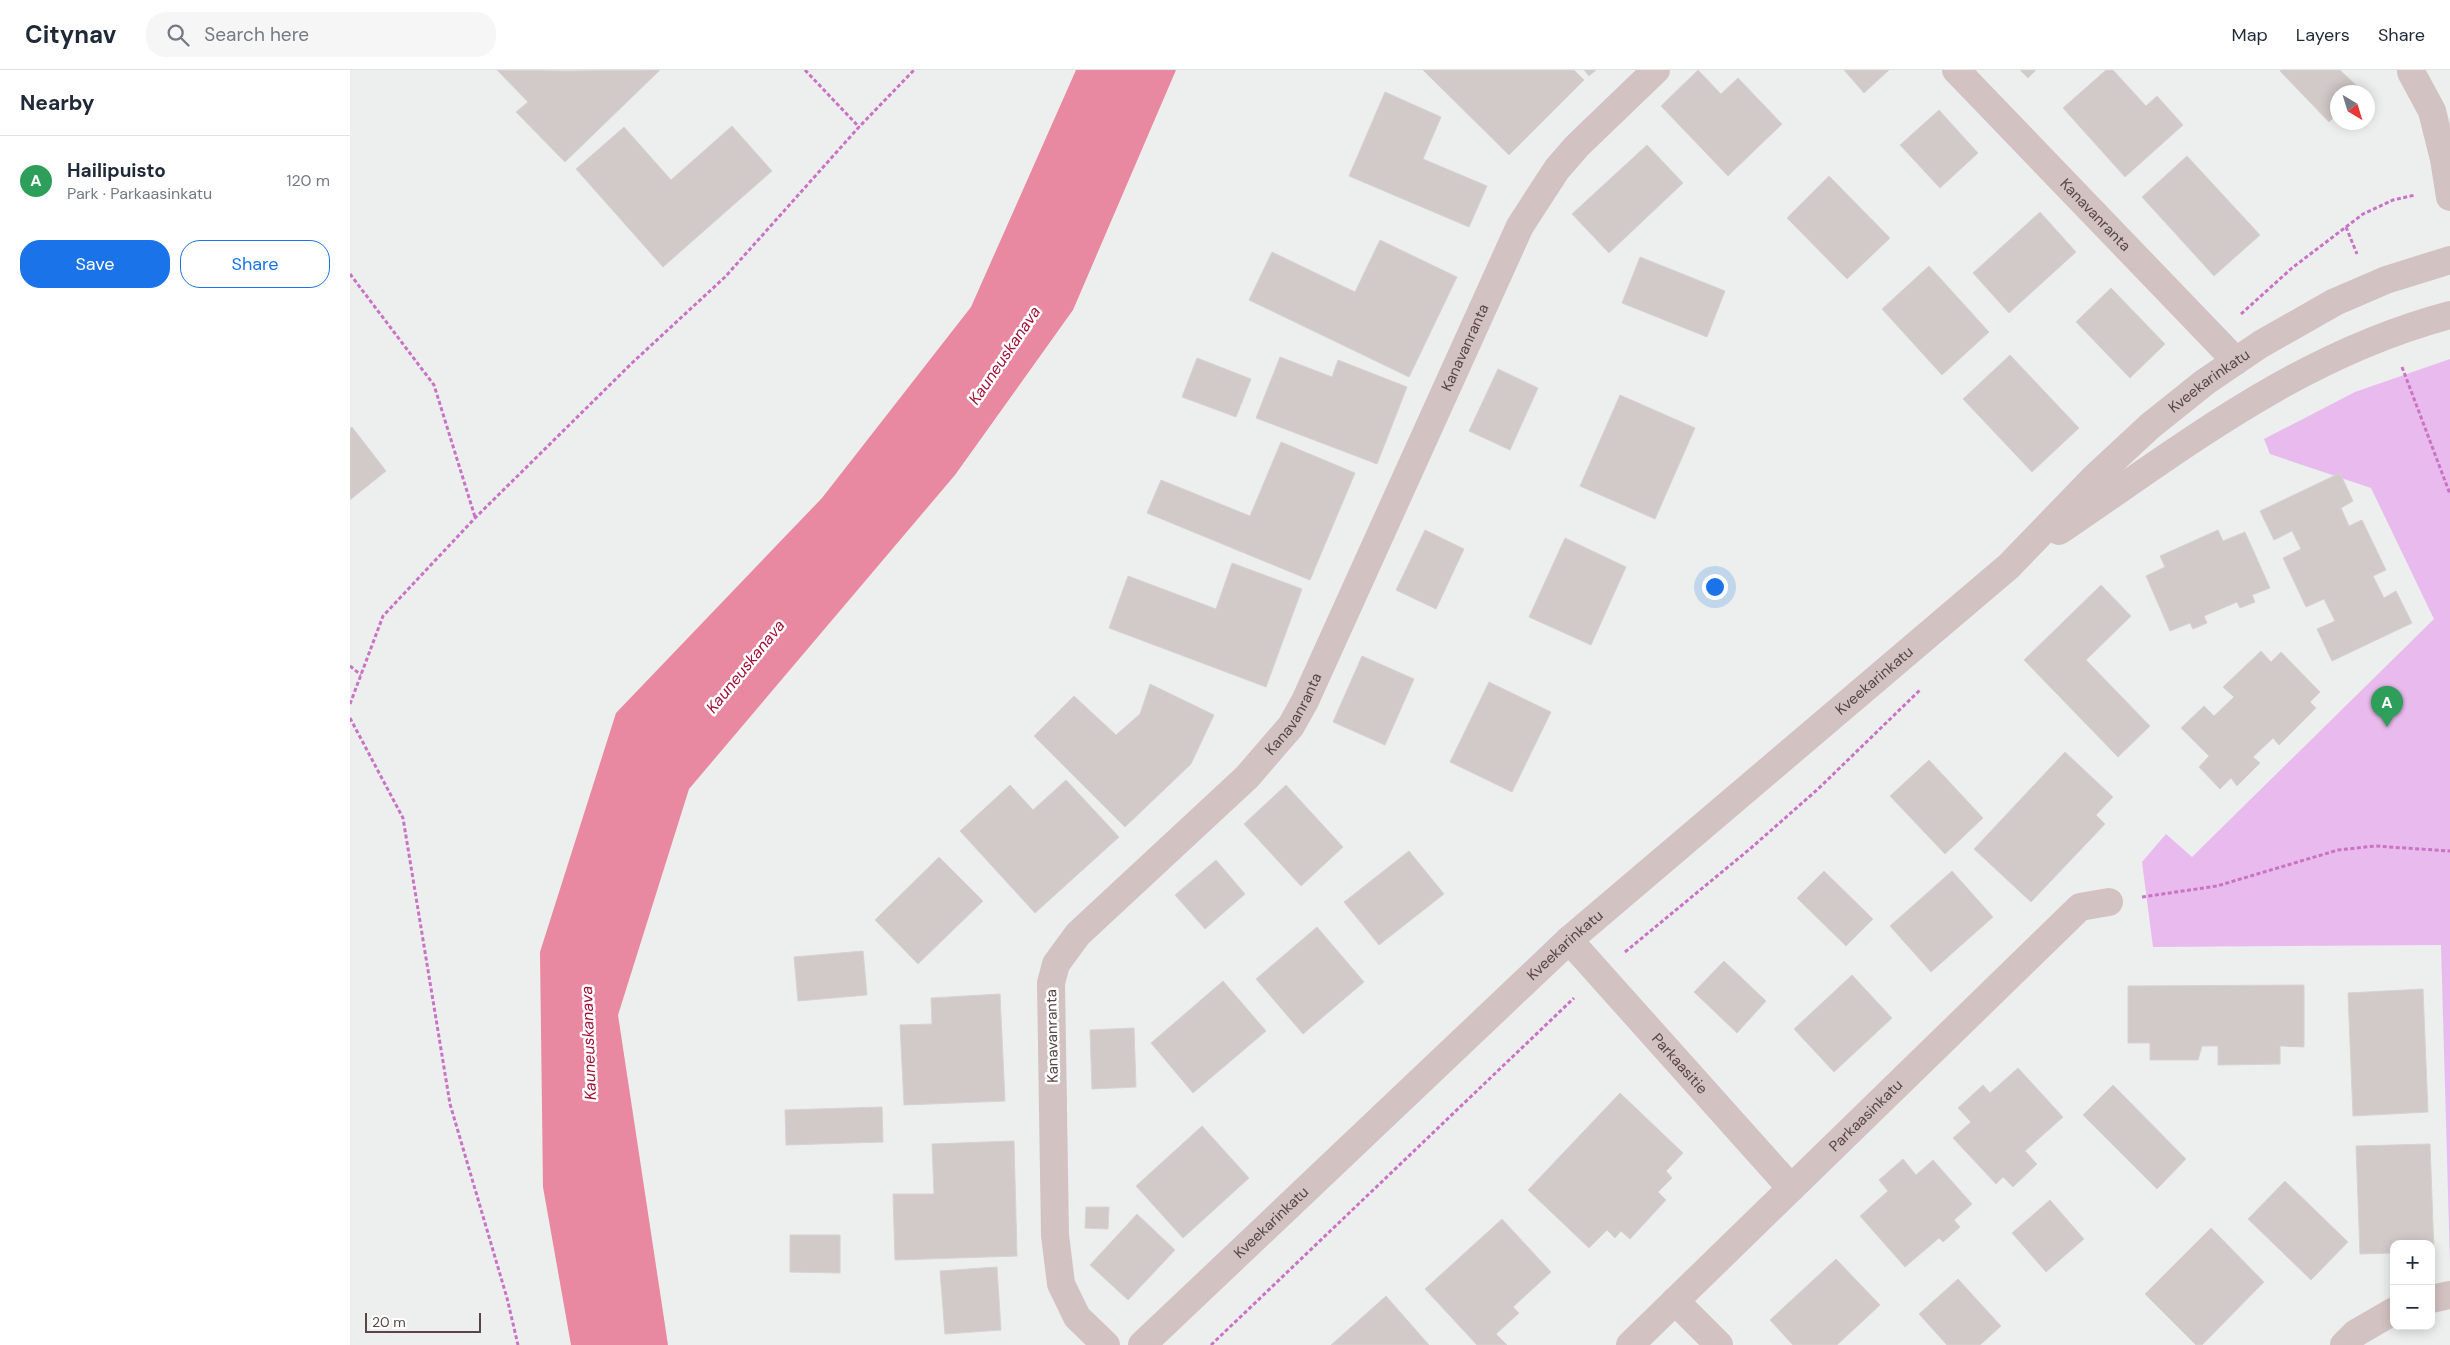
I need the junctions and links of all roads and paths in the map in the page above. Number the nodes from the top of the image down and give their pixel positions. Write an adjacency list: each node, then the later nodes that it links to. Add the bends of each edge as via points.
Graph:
1 (805, 70): 7 (path)
2 (914, 70): 7 (path)
3 (1656, 70): 32 (street, Kanavanranta, via 1562,163 1520,226 1292,726 1247,776 1078,934 1056,964 1051,982 1055,1236 1060,1284 1077,1317)
4 (1956, 70): 12 (street, Kanavanranta)
5 (2410, 71): 6 (street); 8 (street, via 2432,112)
6 (2450, 114)
7 (859, 127): 15 (path, via 725,277 632,363)
8 (2449, 193): 12 (path, via 2393,200 2363,214 2252,302)
9 (2450, 260): 12 (street, Kveekarinkatu, via 2386,280 2335,302 2261,344)
10 (350, 274): 15 (path, via 434,385)
11 (2450, 315): 16 (street, Kveekarinkatu, via 2390,334 2285,381 2239,408)
12 (2227, 351): 16 (street, Kveekarinkatu, via 2205,382 2150,426 2094,478)
13 (2400, 361): 14 (path)
14 (2450, 494)
15 (475, 518): 18 (path, via 383,616)
16 (2009, 566): 24 (street, Kveekarinkatu)
17 (350, 666): 18 (path)
18 (361, 674): 20 (path)
19 (1926, 685): 25 (path, via 1818,789)
20 (350, 704)
21 (350, 718): 31 (path, via 403,818 450,1104)
22 (2450, 851): 23 (path, via 2375,846 2338,850 2217,886)
23 (2109, 902): 26 (street, Parkaasinkatu, via 2080,907)
24 (1569, 940): 25 (street, Parkaasitie); 33 (street, Kveekarinkatu)
25 (1599, 974): 26 (street, Parkaasitie); 34 (path)
26 (1791, 1188): 29 (street, Parkaasinkatu)
27 (2450, 1295): 28 (street)
28 (2435, 1298)
29 (1675, 1301): 35 (street, Parkaasinkatu); 36 (street)
30 (2390, 1313): 37 (street, via 2356,1333)
31 (518, 1345)
32 (1106, 1345)
33 (1142, 1345)
34 (1211, 1345)
35 (1630, 1345)
36 (1719, 1345)
37 (2344, 1345)

